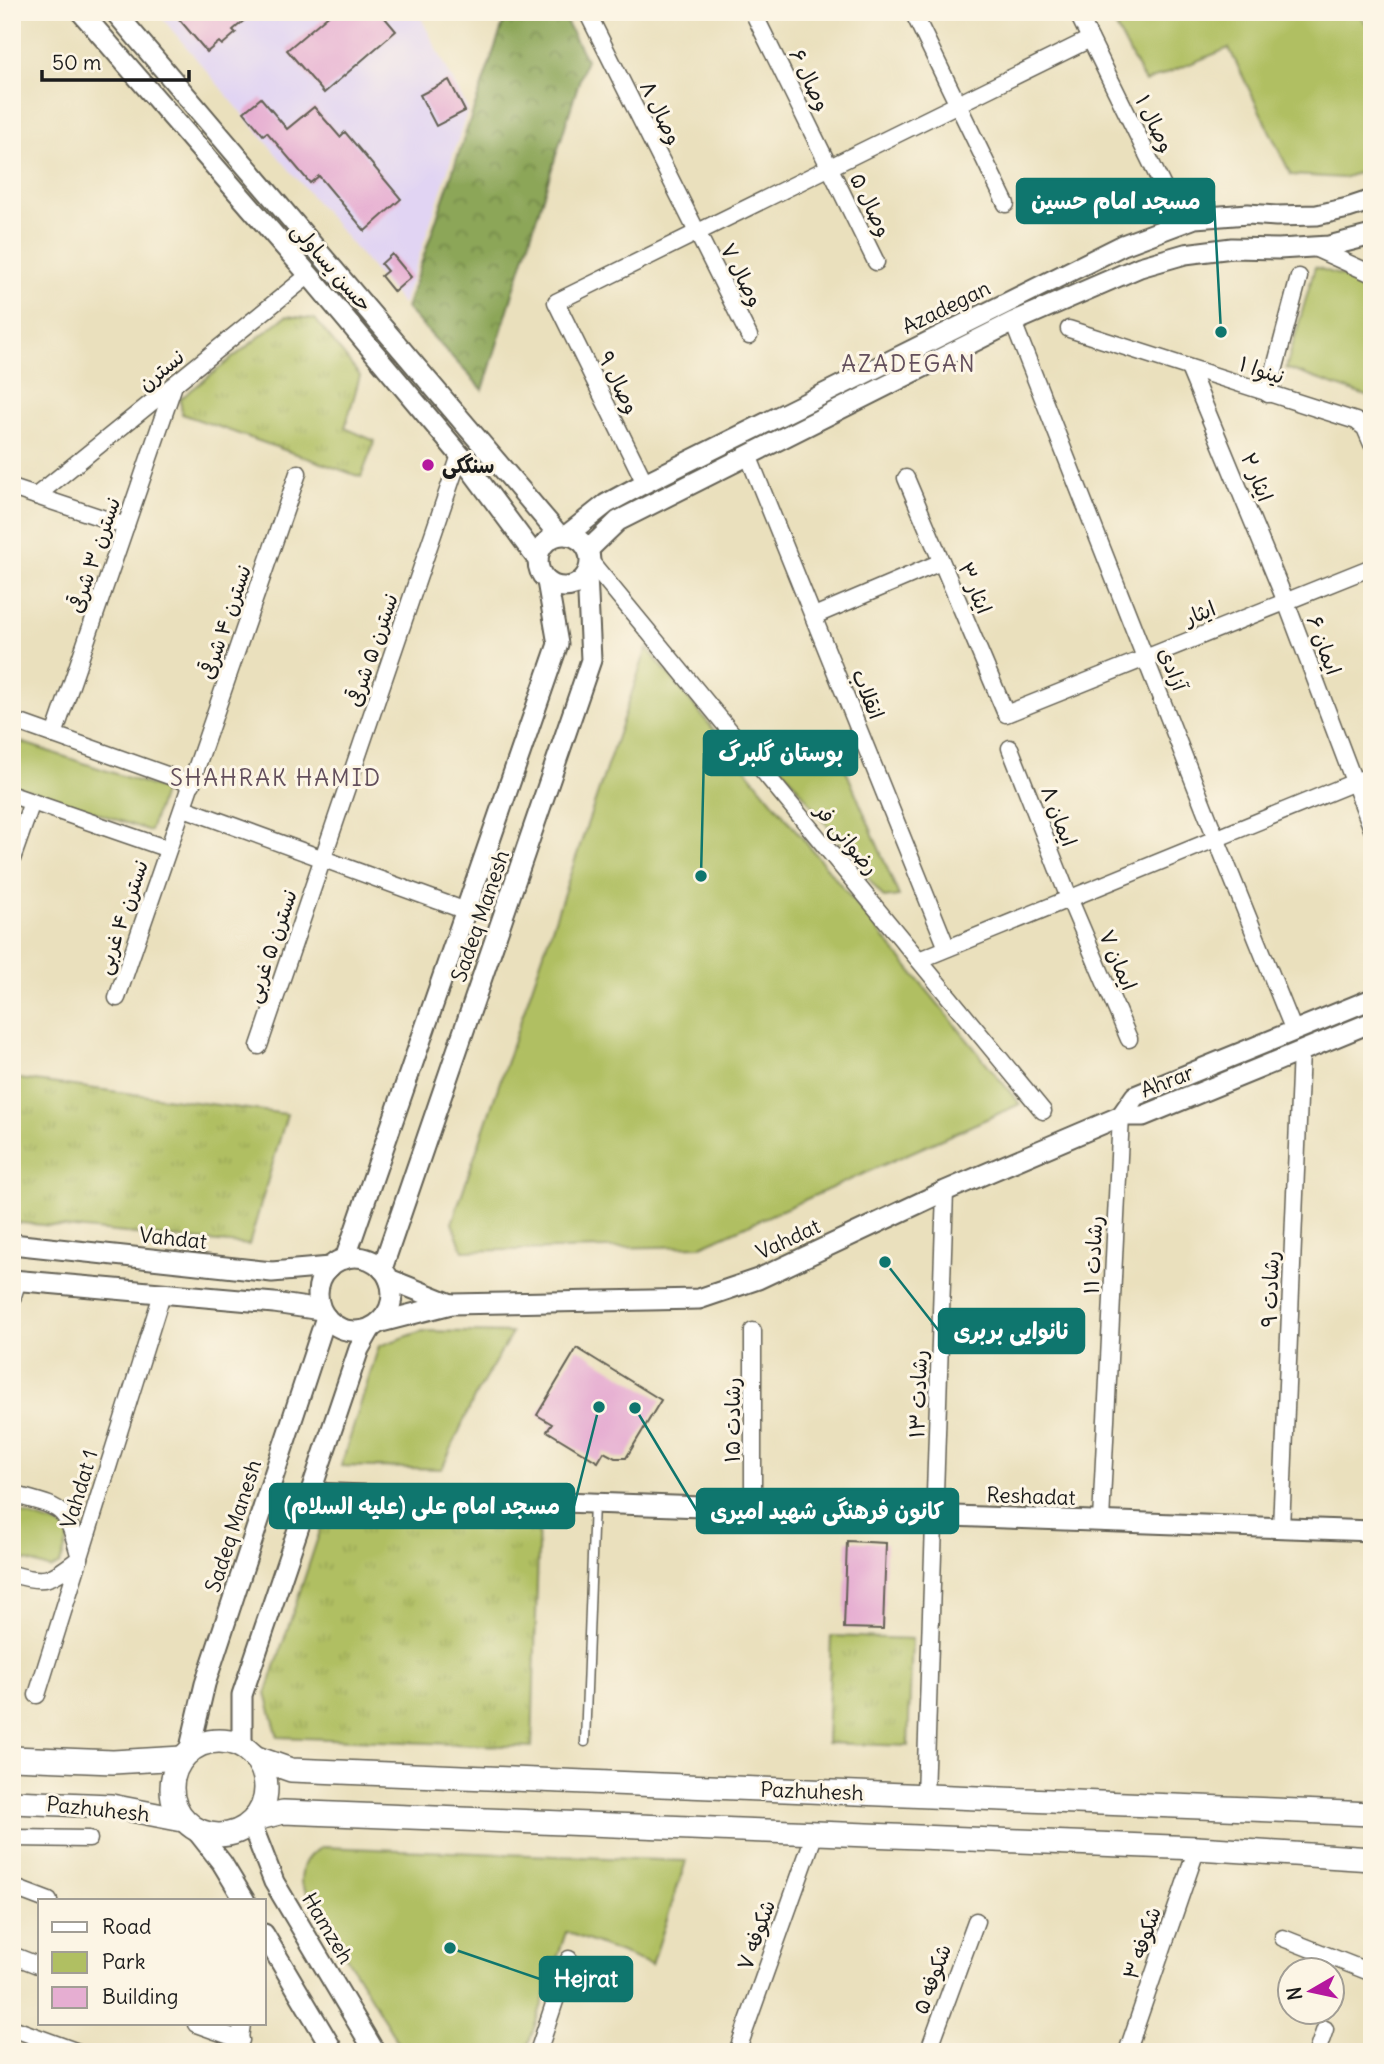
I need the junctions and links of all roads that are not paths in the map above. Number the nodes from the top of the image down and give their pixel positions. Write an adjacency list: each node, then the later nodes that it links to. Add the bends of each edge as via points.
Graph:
1 (80, 12): 18 (street, حسن یساولی)
2 (115, 12): 35 (street, حسن یساولی)
3 (587, 12): 13 (street, وصال ۸)
4 (753, 12): 9 (street, وصال ۶)
5 (913, 12): 8 (street)
6 (1077, 12): 7 (street, وصال ۱)
7 (1090, 39): 8 (street); 12 (street, وصال ۱, via 1167,195)
8 (957, 104): 9 (street); 11 (street)
9 (829, 167): 13 (street); 16 (street, وصال ۵)
10 (1372, 200): 12 (street, Azadegan, via 1317,215)
11 (1006, 204)
12 (1195, 218): 31 (street, Azadegan, via 1124,245)
13 (696, 233): 22 (street, وصال ۷); 31 (street, وصال ۹, via 556,302)
14 (1372, 235): 15 (street, Azadegan)
15 (1312, 247): 17 (street); 20 (street, Azadegan, via 1185,254 1140,267)
16 (876, 262)
17 (1372, 274)
18 (309, 275): 24 (street, نسترن); 27 (street, حسن یساولی)
19 (1299, 277): 25 (street)
20 (1013, 323): 28 (street, Azadegan); 43 (street, آزادی)
21 (1069, 329): 23 (street, نینوا ۱)
22 (749, 337)
23 (1189, 368): 25 (street, نینوا ۱); 41 (street, ایثار ۲)
24 (173, 388): 33 (street, نسترن); 34 (street, نسترن ۳ شرقی)
25 (1268, 394): 26 (street, نینوا ۱, via 1361,424)
26 (1372, 444)
27 (460, 455): 36 (street, حسن یساولی); 58 (street, نسترن ۵ شرقی)
28 (748, 455): 37 (street, Azadegan, via 618,521); 42 (street, انقلاب)
29 (298, 473): 50 (street, نسترن ۴ شرقی)
30 (906, 478): 38 (street, ایثار ۳)
31 (645, 483): 35 (street, Azadegan)
32 (12, 488): 33 (street)
33 (36, 496): 34 (street)
34 (126, 526): 46 (street, نسترن ۳ شرقی)
35 (563, 535): 36 (street, via 544,544); 37 (street, via 580,540)
36 (538, 560): 40 (street)
37 (589, 562): 40 (street, via 577,585 561,587); 62 (street, رضوانی فر); 75 (street, Sadeq Manesh, via 591,660)
38 (941, 562): 42 (street); 44 (street, ایثار ۳)
39 (1372, 567): 41 (street, ایثار)
40 (547, 581): 60 (street, Sadeq Manesh, via 558,644)
41 (1286, 602): 43 (street, ایثار); 49 (street, ایمان ۶)
42 (814, 616): 61 (street, انقلاب)
43 (1146, 658): 44 (street, ایثار); 55 (street, آزادی)
44 (1006, 714)
45 (12, 720): 46 (street)
46 (54, 736): 50 (street)
47 (1010, 748): 59 (street, ایمان ۸)
48 (1372, 775): 49 (street)
49 (1353, 783): 54 (street, ایمان ۶); 55 (street)
50 (192, 784): 53 (street, نسترن ۴ شرقی)
51 (12, 795): 52 (street)
52 (32, 802): 56 (street); 57 (street)
53 (184, 808): 56 (street, نسترن ۴ غربی); 58 (street)
54 (1372, 829)
55 (1216, 838): 59 (street); 66 (street, آزادی)
56 (168, 849): 63 (street, نسترن ۴ غربی)
57 (12, 859)
58 (324, 859): 60 (street); 68 (street, نسترن ۵ غربی)
59 (1069, 898): 61 (street); 67 (street, ایمان ۷)
60 (466, 911): 74 (street, Sadeq Manesh)
61 (947, 948): 62 (street)
62 (919, 960): 70 (street, رضوانی فر)
63 (117, 998)
64 (1372, 999): 66 (street, Ahrar)
65 (1372, 1023): 69 (street, Ahrar)
66 (1294, 1031): 71 (street, Ahrar, via 1135,1096)
67 (1129, 1039)
68 (259, 1046)
69 (1301, 1051): 71 (street, Ahrar, via 1143,1116); 88 (street, رشادت ۹)
70 (1043, 1111)
71 (1121, 1116): 72 (street, Vahdat); 87 (street, رشادت ۱۱)
72 (945, 1191): 78 (street, Vahdat, via 758,1279 699,1299); 86 (street, رشادت ۱۳)
73 (12, 1244): 74 (street, Vahdat, via 272,1272)
74 (337, 1263): 75 (street, via 362,1257); 79 (street, via 322,1276 318,1287)
75 (386, 1274): 78 (street, Vahdat); 80 (street, via 392,1301)
76 (14, 1286): 77 (street)
77 (162, 1294): 79 (street, via 274,1303); 90 (street, Vahdat 1)
78 (452, 1304): 80 (street, Vahdat)
79 (324, 1314): 80 (street, via 348,1331); 95 (street, Sadeq Manesh)
80 (376, 1325): 82 (street, via 359,1349)
81 (753, 1331): 85 (street, رشادت ۱۵)
82 (310, 1493): 84 (street, Reshadat); 94 (street, via 242,1695)
83 (12, 1494): 90 (street, via 56,1507 70,1521)
84 (594, 1503): 85 (street, Reshadat); 93 (lane)
85 (753, 1509): 86 (street, Reshadat)
86 (936, 1515): 87 (street, Reshadat); 97 (street, رشادت ۱۳)
87 (1101, 1521): 88 (street, Reshadat)
88 (1281, 1528): 89 (street, Reshadat)
89 (1372, 1531)
90 (80, 1558): 91 (street, via 56,1575 36,1581); 92 (street, Vahdat 1)
91 (12, 1574)
92 (37, 1695)
93 (585, 1742)
94 (248, 1752): 95 (main road, via 226,1741 209,1741); 97 (main road, Pazhuhesh, via 291,1770); 100 (main road, via 263,1771 266,1788)
95 (186, 1755): 96 (main road, Pazhuhesh, via 113,1762); 101 (main road, via 174,1773 171,1789 174,1805)
96 (12, 1758)
97 (925, 1796): 99 (main road, Pazhuhesh)
98 (12, 1802): 101 (main road, Pazhuhesh, via 111,1806)
99 (1372, 1814)
100 (253, 1821): 101 (main road, via 228,1835 211,1836); 102 (main road, Pazhuhesh, via 283,1812); 127 (street, Hamzeh, via 274,1882)
101 (189, 1825): 107 (street)
102 (815, 1833): 105 (main road, Pazhuhesh); 129 (street, شکوفه ۷)
103 (12, 1838): 104 (street)
104 (89, 1839)
105 (1197, 1847): 106 (main road, Pazhuhesh); 131 (street, شکوفه ۳)
106 (1372, 1859)
107 (222, 1863): 110 (street); 111 (street)
108 (12, 1887): 109 (street)
109 (44, 1899)
110 (231, 1899)
111 (244, 1899)
112 (976, 1922): 130 (street, شکوفه ۵)
113 (266, 1937): 126 (street)
114 (1283, 1938): 118 (street)
115 (12, 1955): 117 (street)
116 (569, 1959): 128 (street)
117 (38, 1965)
118 (1372, 1972)
119 (198, 2025): 123 (street)
120 (242, 2025): 123 (street)
121 (12, 2028): 124 (street)
122 (1325, 2029): 132 (street)
123 (239, 2046)
124 (56, 2048): 125 (street)
125 (78, 2052)
126 (334, 2052)
127 (374, 2052)
128 (538, 2052)
129 (737, 2052)
130 (928, 2052)
131 (1126, 2052)
132 (1317, 2052)

